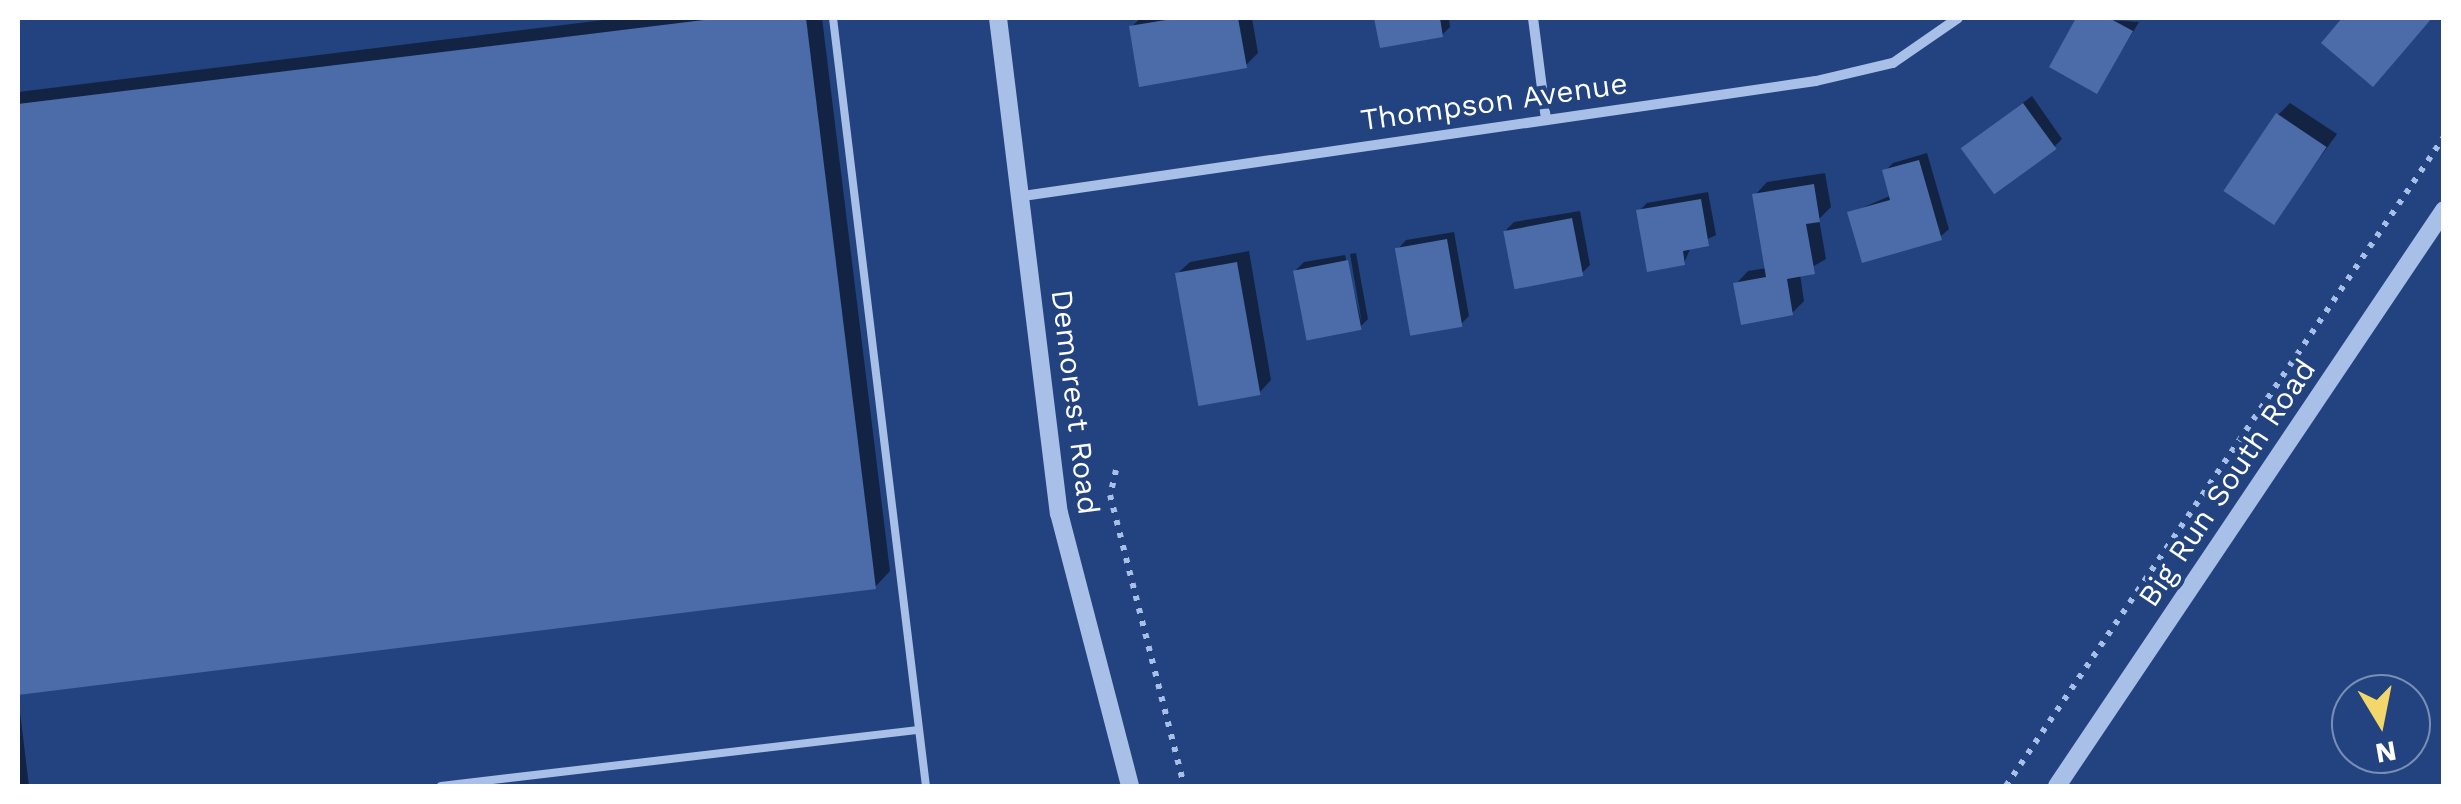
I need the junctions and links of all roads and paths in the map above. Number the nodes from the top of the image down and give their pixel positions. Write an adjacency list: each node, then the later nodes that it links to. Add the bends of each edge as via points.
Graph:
1 (833, 18): 10 (lane)
2 (998, 18): 7 (street, Demorest Road)
3 (1532, 18): 5 (street)
4 (1958, 18): 5 (street, Thompson Avenue, via 1893,63 1816,81)
5 (1546, 120): 7 (street, Thompson Avenue)
6 (2444, 137): 15 (path)
7 (1023, 196): 13 (street, Demorest Road, via 1060,513)
8 (2444, 210): 16 (street, Big Run South Road)
9 (1116, 470): 14 (path, via 1110,495)
10 (919, 730): 11 (lane); 12 (lane)
11 (440, 786)
12 (926, 786)
13 (1130, 786)
14 (1184, 786)
15 (2006, 786)
16 (2057, 786)

